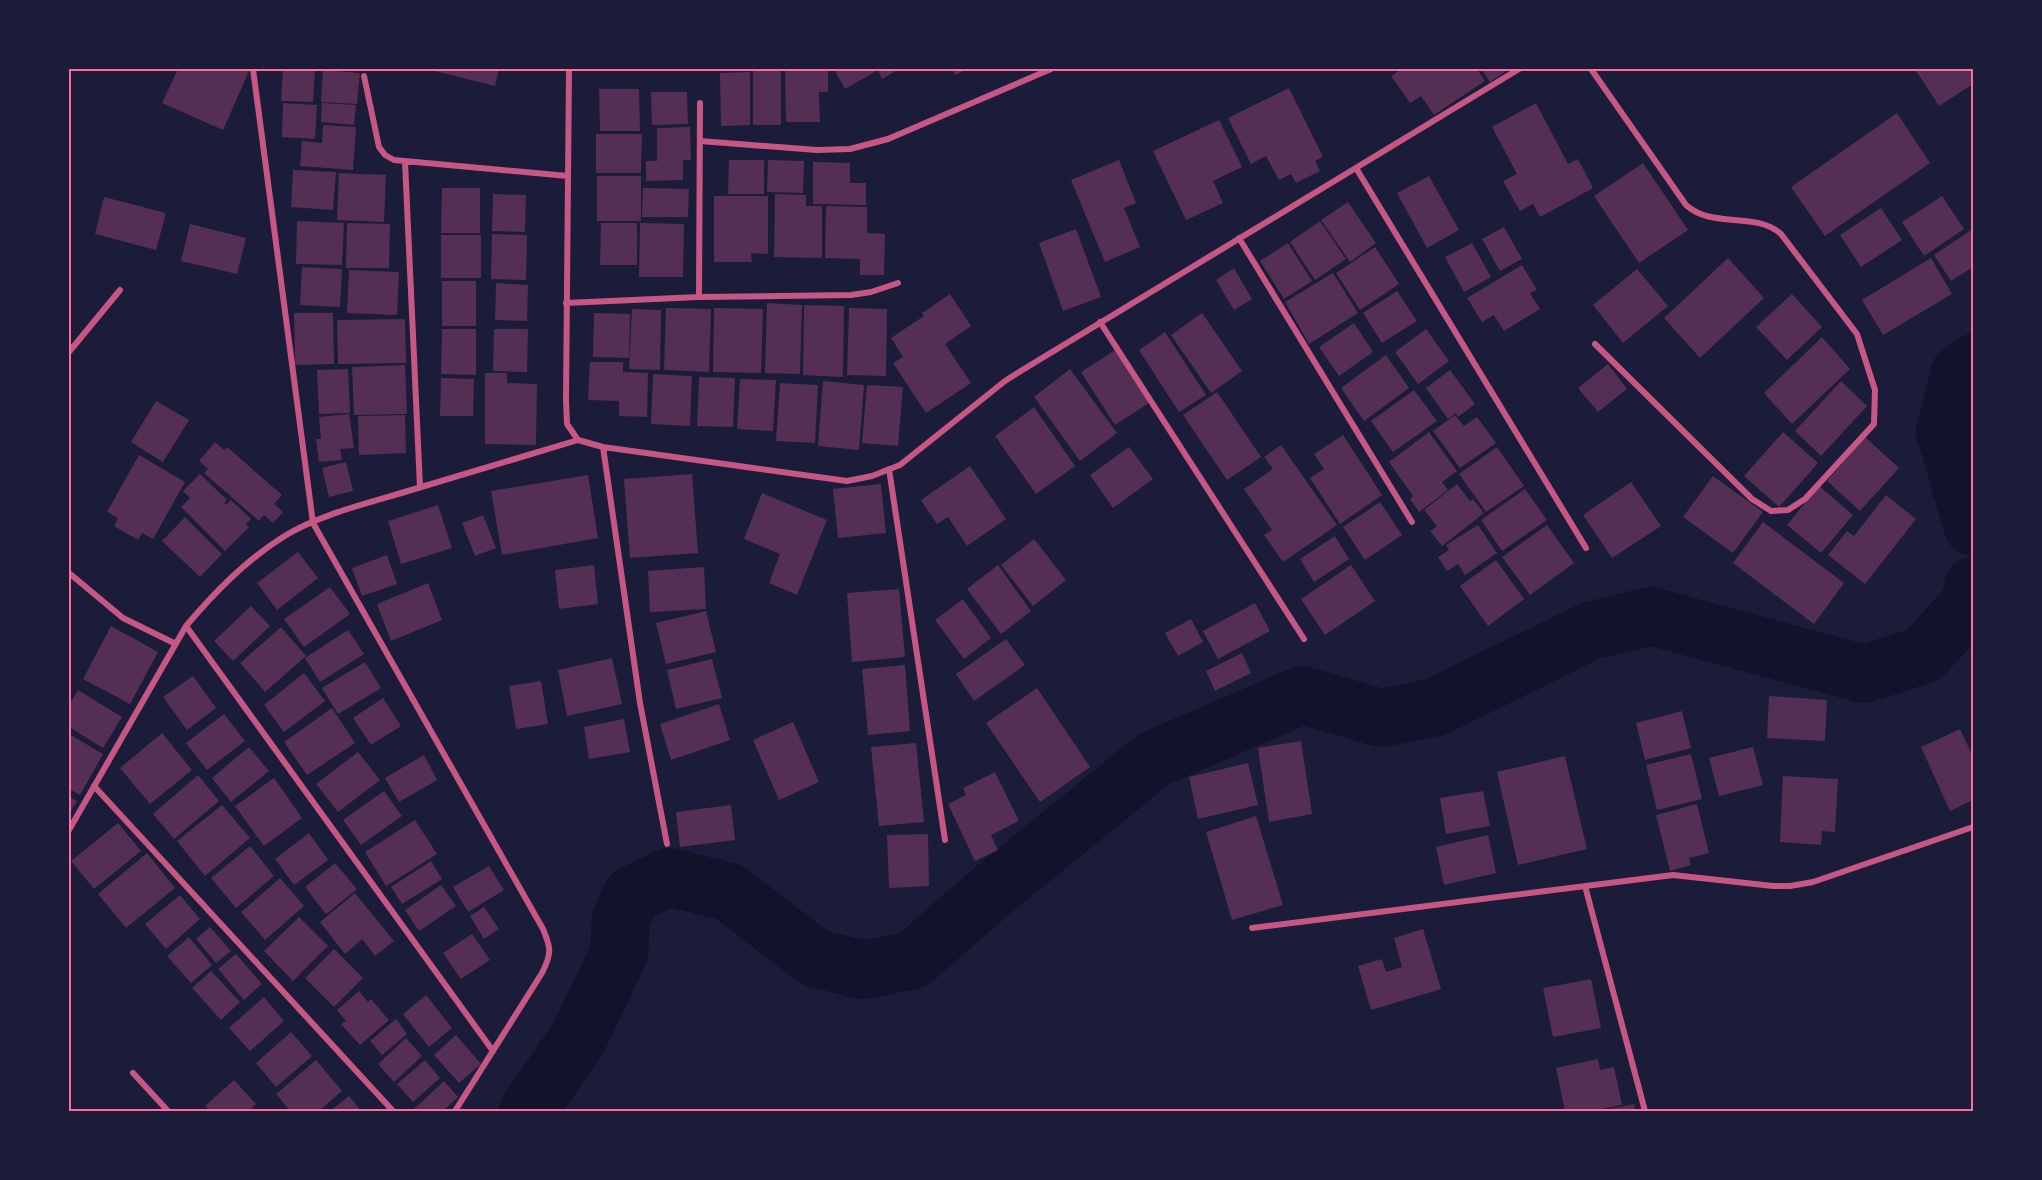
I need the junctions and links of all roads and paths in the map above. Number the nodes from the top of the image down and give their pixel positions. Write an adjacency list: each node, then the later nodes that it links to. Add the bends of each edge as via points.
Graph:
1 (253, 69): 25 (street)
2 (569, 69): 11 (street)
3 (1051, 69): 8 (street, via 888,139 850,149)
4 (1519, 69): 10 (street)
5 (1591, 69): 18 (street, via 1695,213 1760,223 1781,234 1857,334 1875,390 1874,424 1805,499 1788,510 1771,511 1752,499)
6 (364, 76): 9 (street, via 379,147 385,155)
7 (700, 103): 8 (street)
8 (700, 141): 15 (street)
9 (405, 162): 11 (street); 23 (street)
10 (1356, 168): 12 (street); 26 (street)
11 (568, 176): 16 (street)
12 (1239, 238): 17 (street); 24 (street)
13 (898, 283): 15 (street, via 851,295)
14 (120, 290): 19 (street)
15 (699, 297): 16 (street)
16 (566, 303): 20 (street, via 567,424)
17 (1100, 322): 22 (street, via 1005,381 900,465); 29 (street)
18 (1594, 344)
19 (69, 352)
20 (578, 440): 21 (street); 23 (street)
21 (603, 447): 22 (street, via 847,481); 35 (street, via 640,703)
22 (889, 469): 34 (street)
23 (420, 487): 25 (street)
24 (1412, 522)
25 (313, 523): 28 (street, via 285,535 234,574); 38 (street, via 550,947 542,973)
26 (1586, 548)
27 (69, 573): 30 (street, via 123,618)
28 (186, 626): 30 (street); 38 (street)
29 (1304, 639)
30 (177, 644): 31 (street)
31 (94, 786): 33 (street); 41 (street)
32 (1973, 827): 36 (street, via 1813,882 1790,886 1673,875)
33 (69, 830)
34 (945, 840)
35 (666, 844)
36 (1585, 886): 37 (street); 43 (street)
37 (1252, 928)
38 (493, 1051): 42 (street)
39 (133, 1073): 40 (street)
40 (168, 1111)
41 (393, 1111)
42 (455, 1111)
43 (1645, 1111)

